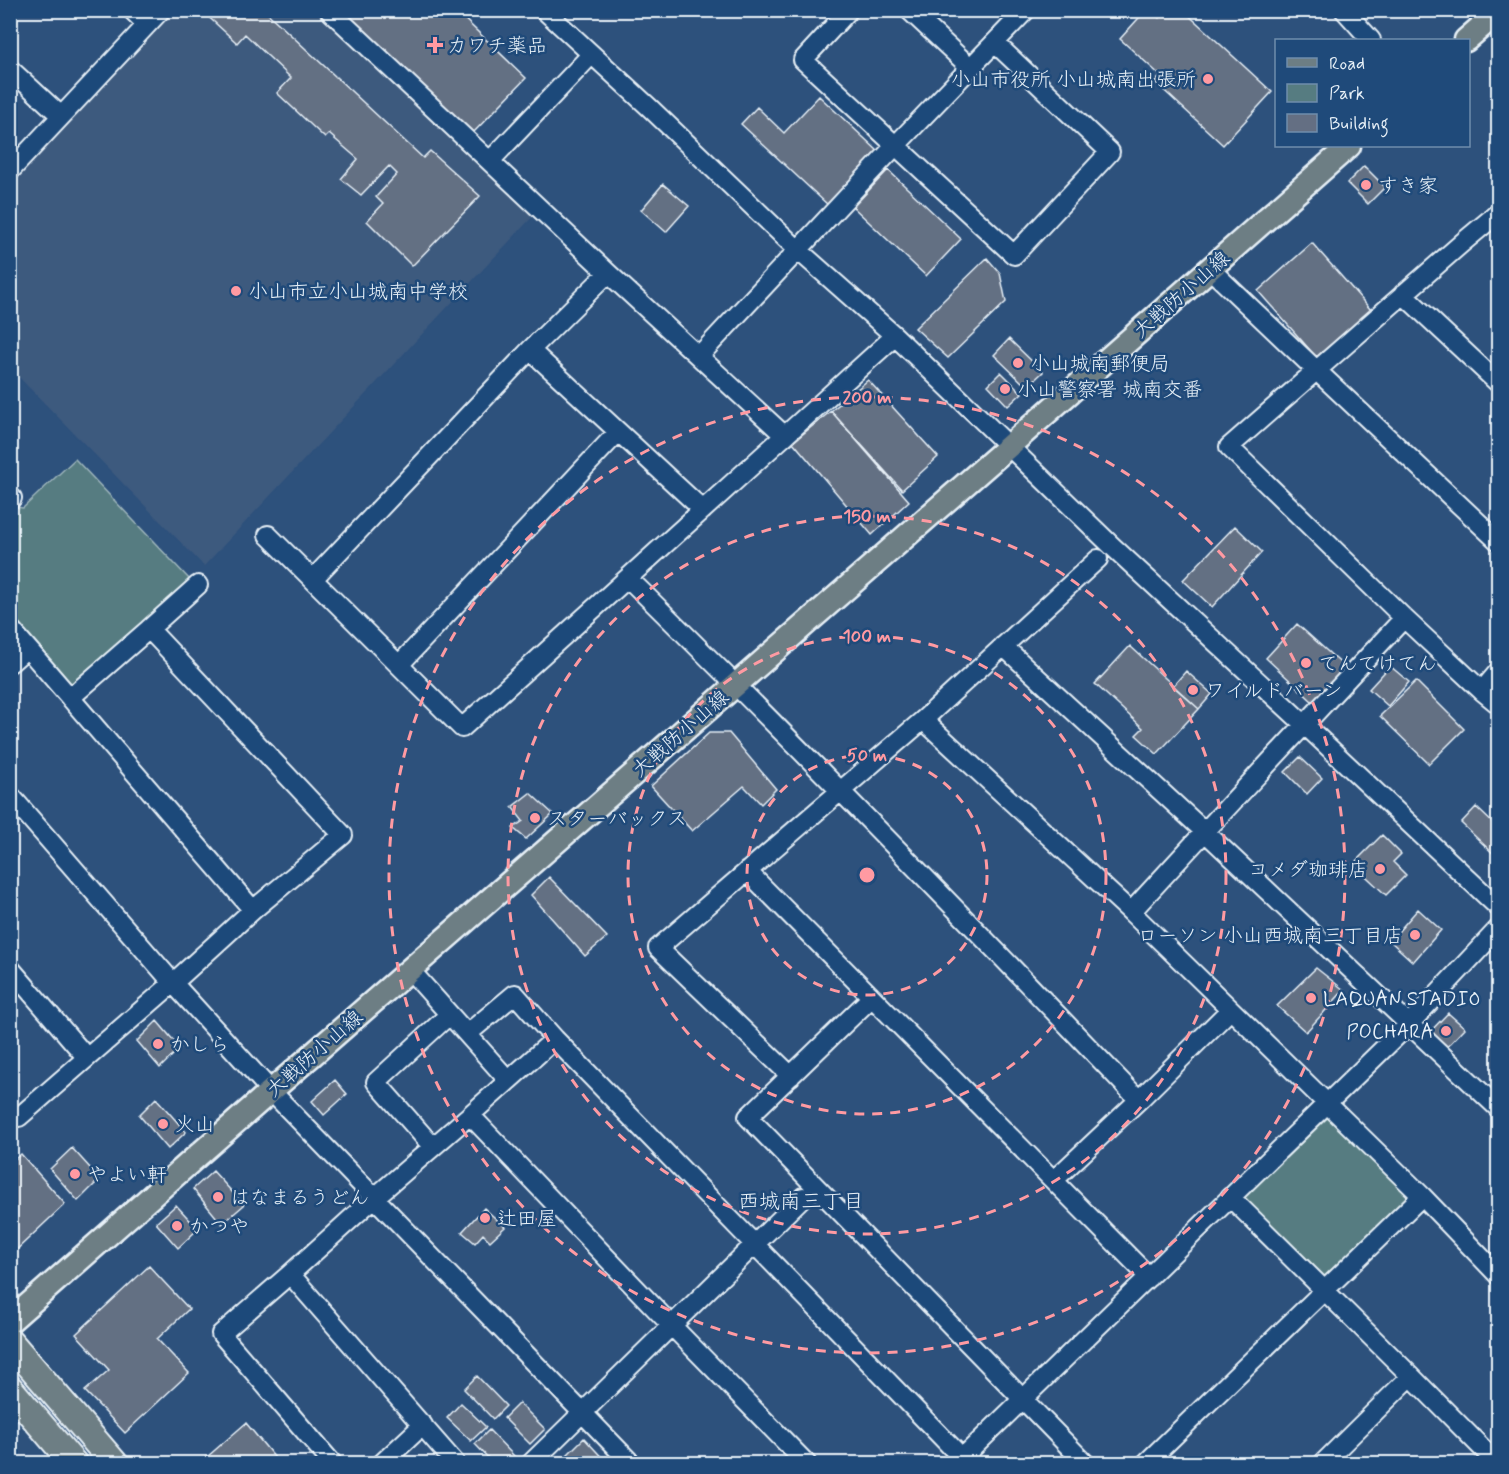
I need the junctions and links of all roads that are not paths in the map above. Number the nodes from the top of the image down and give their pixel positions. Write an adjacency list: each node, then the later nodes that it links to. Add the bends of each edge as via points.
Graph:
1 (132, 10): 10 (street)
2 (162, 10): 10 (street)
3 (330, 10): 20 (street)
4 (544, 10): 14 (street)
5 (849, 10): 18 (street, via 803,60)
6 (909, 10): 15 (street)
7 (1026, 10): 13 (street)
8 (1344, 10): 11 (street)
9 (1498, 12): 12 (main road)
10 (147, 25): 17 (street)
11 (1370, 39)
12 (1467, 39)
13 (995, 43): 15 (street); 18 (street, via 1110,152 1014,255)
14 (591, 55): 20 (street); 23 (street)
15 (971, 68): 18 (street)
16 (10, 69): 17 (street)
17 (61, 116): 21 (street)
18 (896, 145): 23 (street)
19 (1348, 147): 24 (main road, 大戦防小山線)
20 (490, 161): 25 (street)
21 (10, 171)
22 (1498, 213): 26 (street)
23 (798, 250): 27 (street); 29 (street)
24 (1210, 269): 30 (street); 34 (main road, 大戦防小山線)
25 (608, 273): 28 (street); 29 (street)
26 (1403, 294): 30 (street); 31 (street)
27 (895, 336): 33 (street); 34 (street)
28 (530, 350): 32 (street); 40 (street)
29 (699, 356): 33 (street)
30 (1317, 371): 37 (street); 42 (street, via 1229,447)
31 (1498, 383)
32 (618, 432): 35 (street); 48 (street)
33 (785, 436): 35 (street)
34 (1008, 447): 50 (main road, 大戦防小山線); 55 (street)
35 (703, 510): 39 (street)
36 (268, 535): 40 (street)
37 (1498, 541)
38 (1098, 559): 45 (street)
39 (628, 578): 48 (street, via 462,728); 50 (street)
40 (313, 579): 48 (street)
41 (198, 585): 44 (street)
42 (1404, 618): 51 (street); 55 (street)
43 (10, 628): 46 (street)
44 (149, 629): 52 (street); 61 (street, via 343,835)
45 (1003, 646): 54 (street); 58 (street)
46 (27, 648): 47 (street); 52 (street)
47 (10, 663)
48 (399, 666)
49 (1498, 672): 51 (street)
50 (736, 684): 56 (street); 65 (main road, 大戦防小山線)
51 (1482, 691): 53 (street)
52 (70, 698): 61 (street)
53 (1498, 704)
54 (923, 720): 56 (street); 62 (street)
55 (1305, 725): 58 (street); 60 (street)
56 (840, 792): 59 (street); 77 (street)
57 (10, 795): 66 (street)
58 (1204, 831): 62 (street); 70 (street)
59 (747, 871): 67 (street); 74 (street, via 658,948)
60 (1498, 907)
61 (253, 910): 66 (street)
62 (1131, 912): 68 (street)
63 (1498, 929): 70 (street)
64 (10, 968): 73 (street)
65 (410, 970): 69 (street); 76 (main road, 大戦防小山線)
66 (173, 983): 73 (street); 76 (street)
67 (871, 998): 74 (street); 83 (street)
68 (1230, 1010): 77 (street); 78 (street)
69 (449, 1015): 71 (street); 82 (street, via 376,1082)
70 (1410, 1023): 78 (street); 79 (street)
71 (467, 1034): 72 (street, via 515,994); 75 (street)
72 (555, 1039): 75 (street); 88 (street)
73 (87, 1058): 81 (street)
74 (791, 1076): 98 (street, via 748,1117)
75 (508, 1080): 80 (street)
76 (271, 1091): 87 (street); 93 (main road, 大戦防小山線)
77 (1139, 1100): 83 (street)
78 (1326, 1104): 84 (street); 86 (street)
79 (1498, 1108)
80 (470, 1116): 82 (street); 94 (street)
81 (19, 1117)
82 (433, 1147): 87 (street)
83 (1054, 1180): 91 (street)
84 (1422, 1196): 90 (street); 92 (street)
85 (803, 1197): 88 (street)
86 (1230, 1197): 91 (street); 92 (street)
87 (374, 1198): 89 (street); 99 (street)
88 (755, 1245): 94 (street); 103 (street)
89 (290, 1274): 100 (street); 105 (street, via 221,1334)
90 (1498, 1275)
91 (1149, 1276): 98 (street)
92 (1325, 1290): 96 (street); 101 (street)
93 (10, 1321)
94 (672, 1326): 99 (street); 110 (street)
95 (10, 1342): 104 (highway)
96 (1411, 1376): 112 (street); 113 (street)
97 (10, 1389): 102 (highway)
98 (1022, 1398): 103 (street); 111 (street)
99 (583, 1413): 108 (street); 109 (street)
100 (423, 1425): 106 (street); 107 (street)
101 (1154, 1461)
102 (71, 1462)
103 (962, 1462)
104 (115, 1464)
105 (333, 1464)
106 (381, 1464)
107 (456, 1464)
108 (530, 1464)
109 (632, 1464)
110 (807, 1464)
111 (1086, 1464)
112 (1322, 1464)
113 (1498, 1464)

